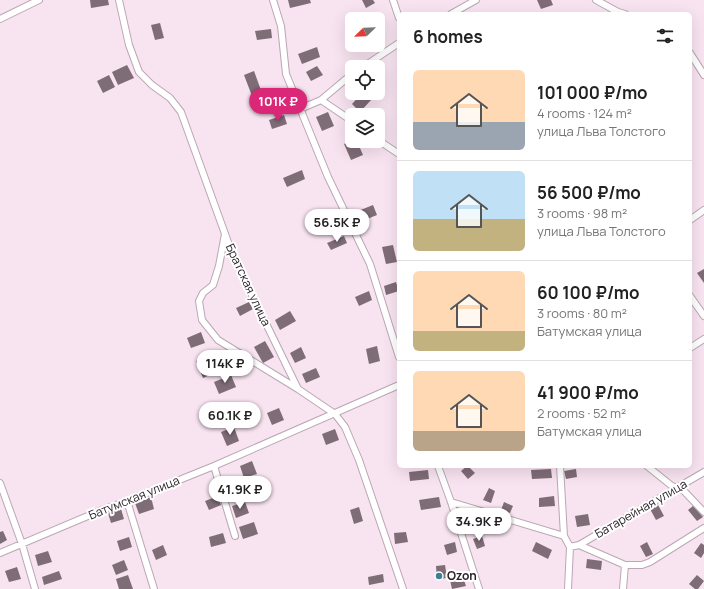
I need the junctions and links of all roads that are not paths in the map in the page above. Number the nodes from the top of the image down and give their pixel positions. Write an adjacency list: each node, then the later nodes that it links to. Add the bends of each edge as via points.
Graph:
1 (40, 0): 10 (street)
2 (119, 0): 23 (street, Братская улица, via 129,45 139,72 170,98 181,112)
3 (273, 0): 17 (street, via 281,26 286,74)
4 (393, 0): 7 (street)
5 (476, 0): 8 (street)
6 (596, 0): 9 (street)
7 (397, 12)
8 (455, 12)
9 (618, 12)
10 (0, 19)
11 (397, 44): 13 (street)
12 (692, 56): 14 (street)
13 (374, 60)
14 (704, 75)
15 (345, 80): 16 (street)
16 (321, 100): 17 (street); 18 (street)
17 (300, 109): 28 (street, via 328,177 370,264)
18 (345, 116)
19 (385, 145): 20 (street)
20 (397, 153)
21 (704, 210): 22 (street)
22 (692, 219)
23 (225, 234): 30 (street, Братская улица, via 233,256); 30 (street, via 213,285 203,293 199,301 202,320 218,340)
24 (692, 299): 25 (street)
25 (704, 316)
26 (704, 339): 27 (street)
27 (692, 347)
28 (397, 351)
29 (397, 385): 31 (street, Батумская улица)
30 (298, 389): 31 (street, Братская улица)
31 (335, 414): 32 (street, Батумская улица); 52 (street, Братская улица, via 345,427 359,460)
32 (214, 466): 39 (street, Батумская улица); 43 (street)
33 (439, 468): 40 (street)
34 (560, 468): 44 (street)
35 (650, 468): 38 (street)
36 (704, 472): 38 (street, Батарейная улица)
37 (0, 484): 45 (street)
38 (677, 488): 41 (street, via 683,490); 46 (street, Батарейная улица)
39 (128, 501): 45 (street, Батумская улица); 51 (street)
40 (451, 502): 44 (street); 53 (street)
41 (704, 512)
42 (704, 528): 49 (street, via 650,562)
43 (235, 536)
44 (564, 536): 47 (street)
45 (22, 544): 48 (street, Батумская улица); 50 (street)
46 (578, 545): 47 (street, Батарейная улица); 49 (street)
47 (570, 547): 54 (street)
48 (0, 553)
49 (625, 566): 55 (street)
50 (35, 589)
51 (154, 589)
52 (403, 589)
53 (479, 589)
54 (568, 589)
55 (623, 589)

